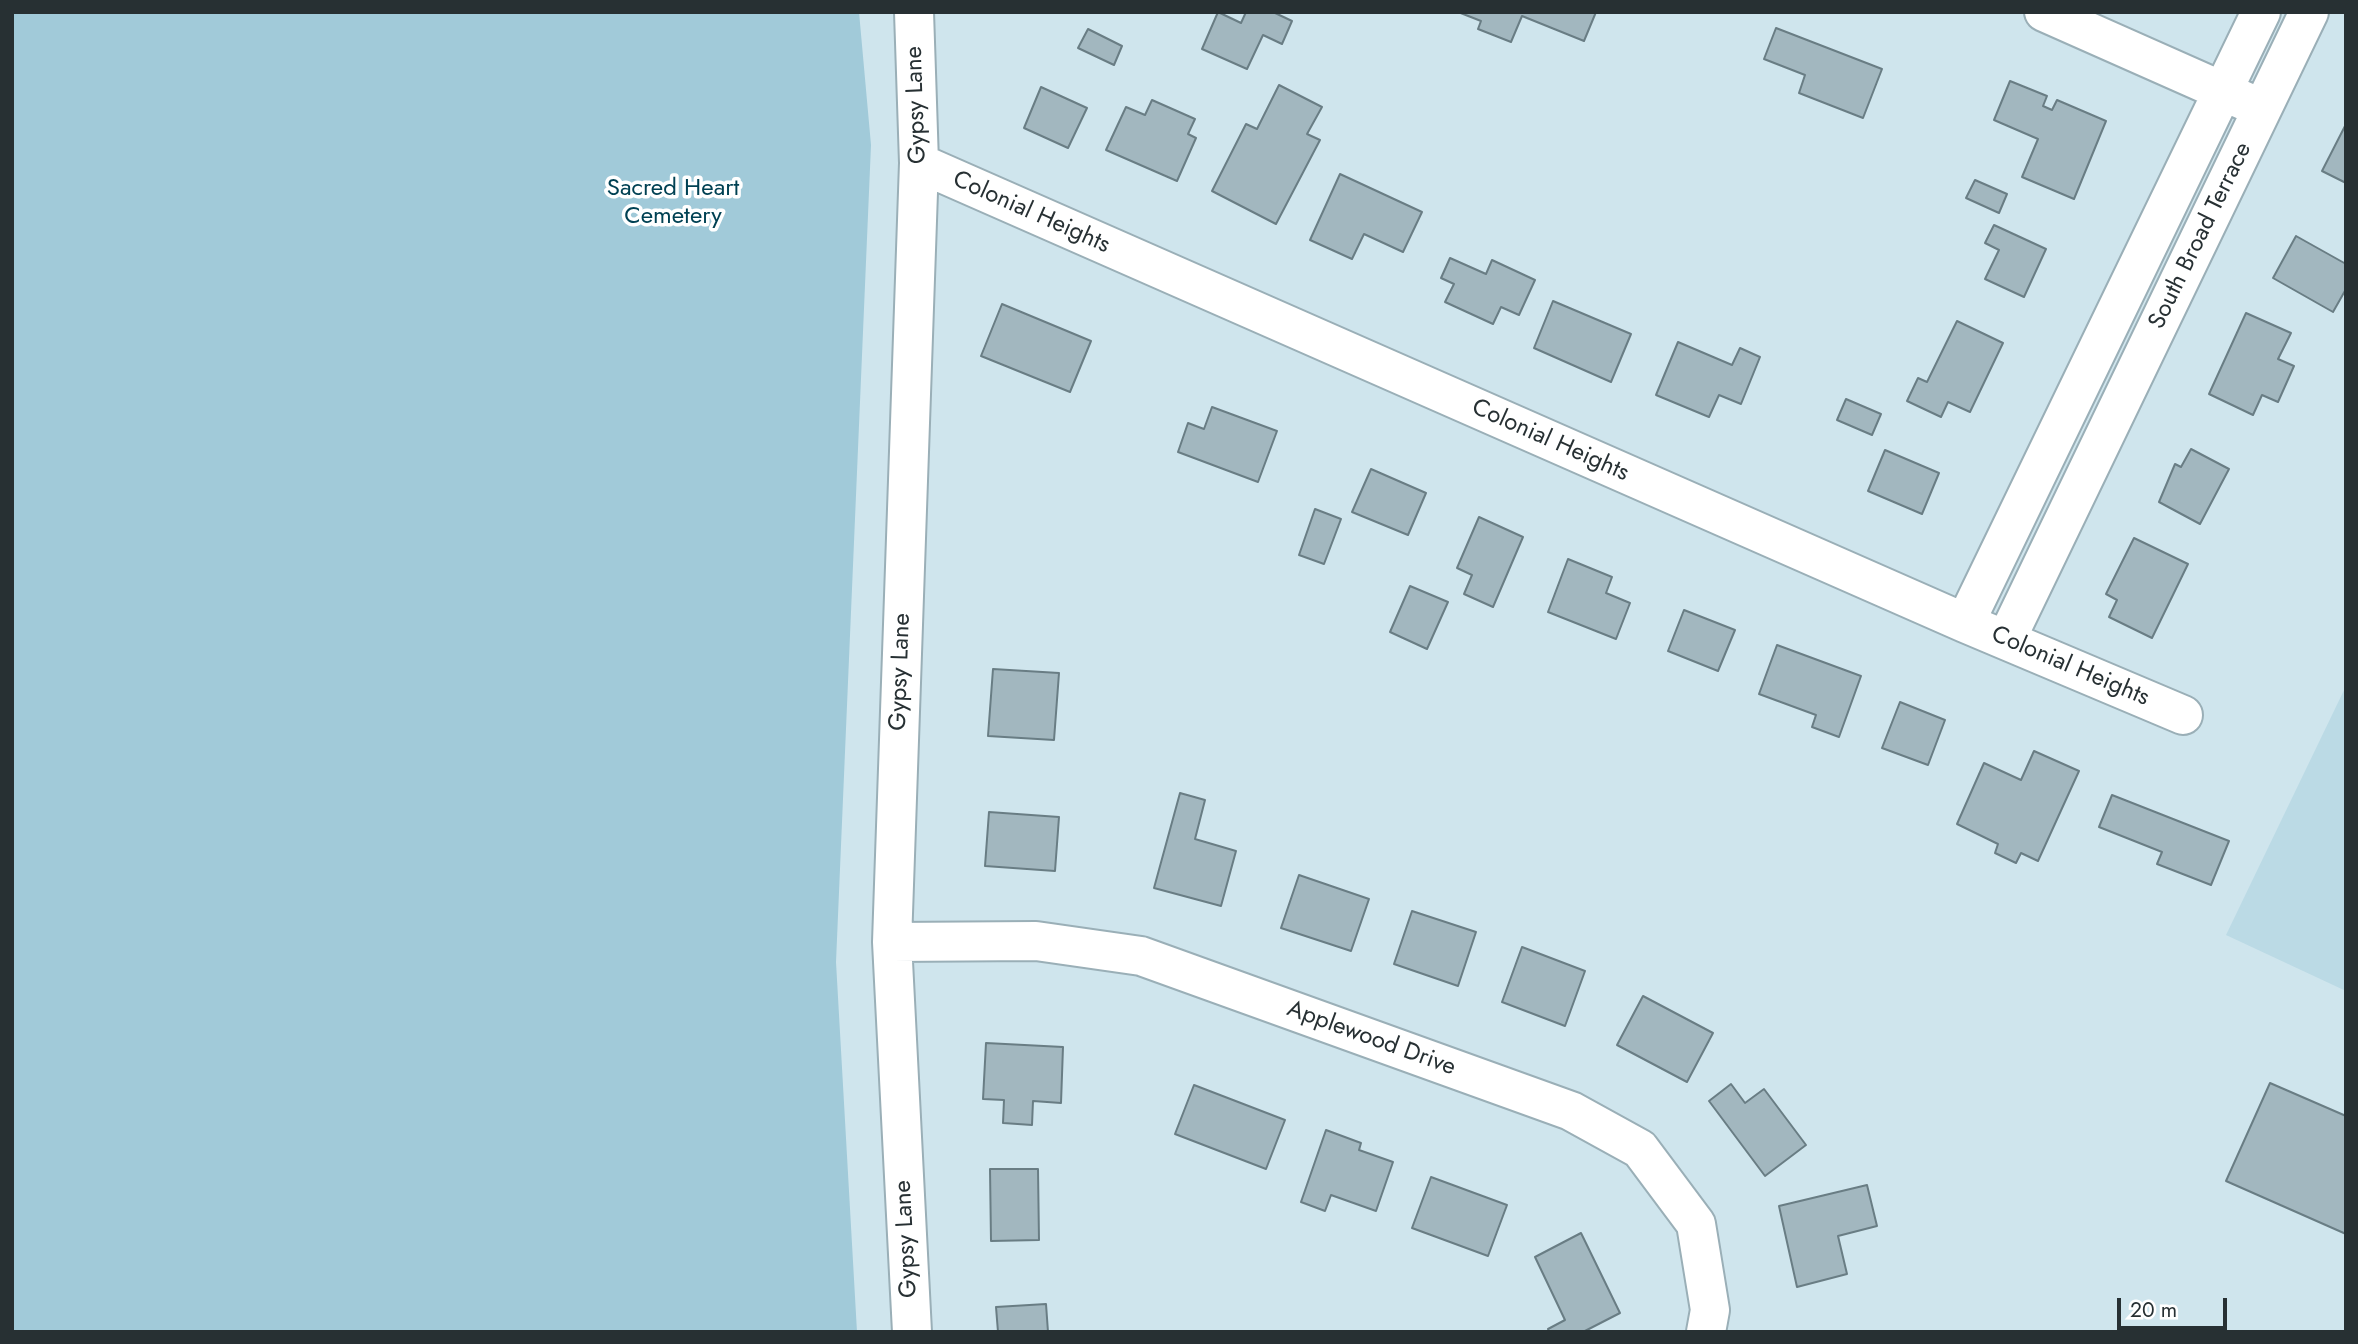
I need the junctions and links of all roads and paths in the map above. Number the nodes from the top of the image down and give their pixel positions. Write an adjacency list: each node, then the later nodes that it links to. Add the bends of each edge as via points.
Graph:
1 (914, 12): 7 (street, Gypsy Lane)
2 (2044, 12): 5 (street)
3 (2261, 12): 5 (street, South Broad Terrace)
4 (2309, 12): 6 (street, South Broad Terrace)
5 (2222, 91): 6 (street); 8 (street, South Broad Terrace)
6 (2262, 108): 9 (street, South Broad Terrace)
7 (919, 163): 10 (street, Colonial Heights); 13 (street, Gypsy Lane)
8 (2052, 443): 9 (street); 10 (street, South Broad Terrace)
9 (2094, 460): 11 (street, South Broad Terrace)
10 (1965, 623): 11 (street, Colonial Heights)
11 (2006, 640): 12 (street, Colonial Heights)
12 (2183, 715)
13 (892, 942): 14 (street, Gypsy Lane); 15 (street, Applewood Drive, via 1036,941 1141,956 1571,1111 1640,1149 1696,1224 1710,1310)
14 (912, 1332)
15 (1706, 1332)

